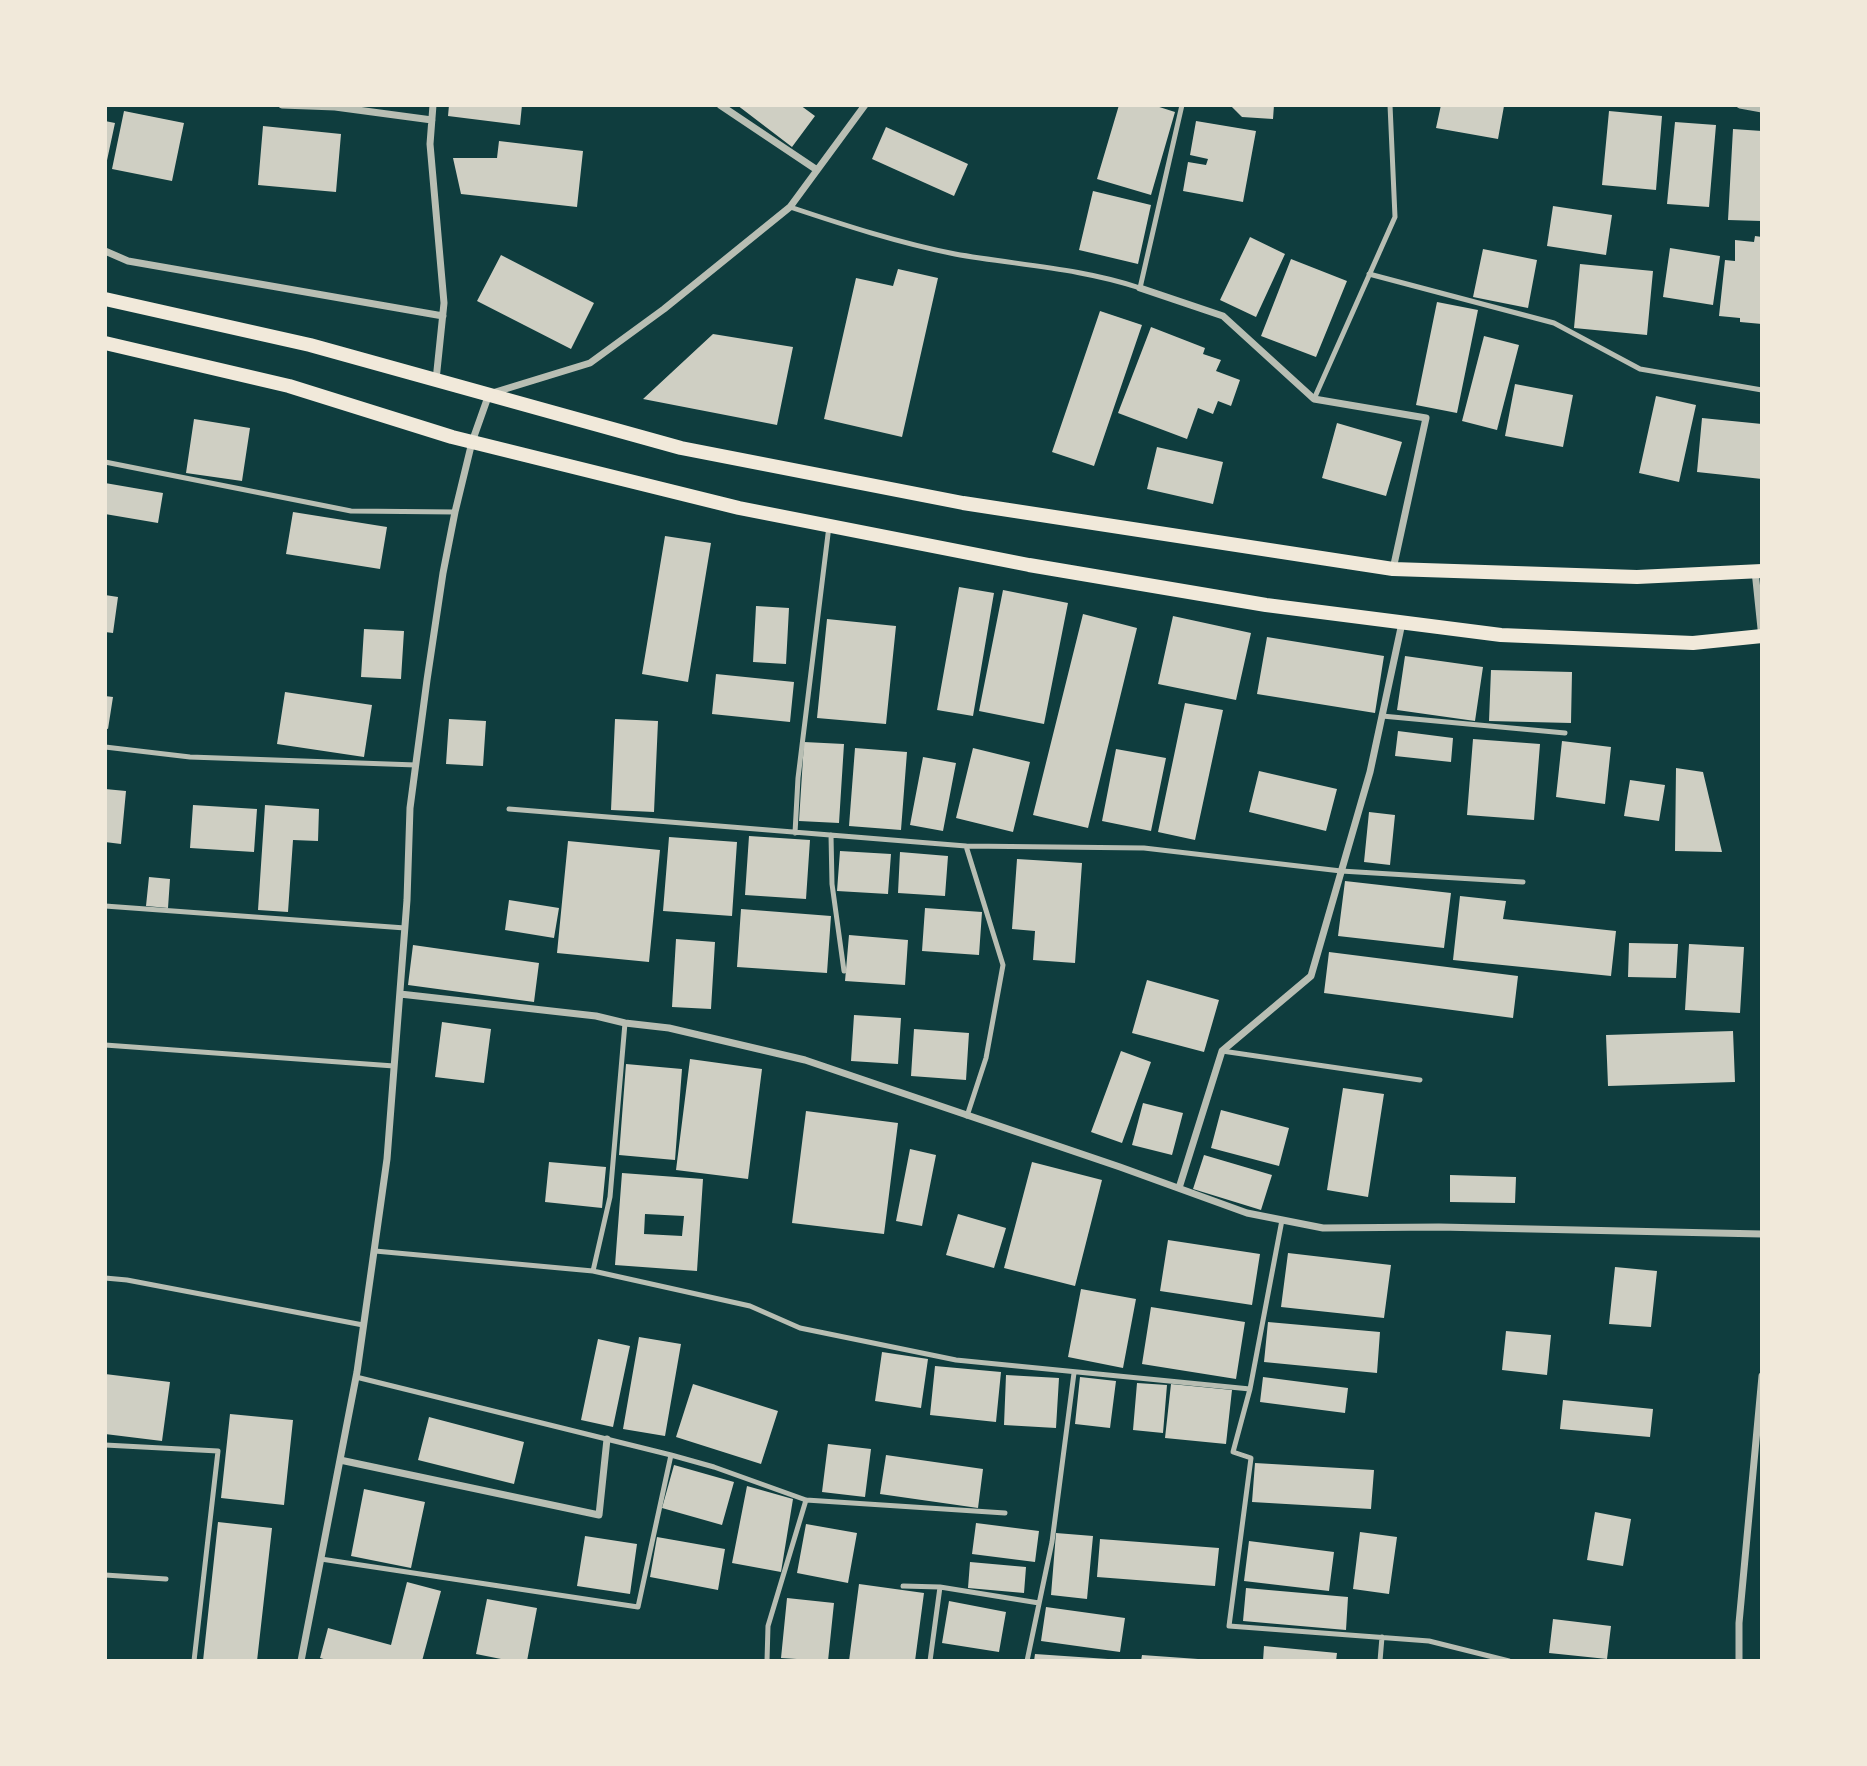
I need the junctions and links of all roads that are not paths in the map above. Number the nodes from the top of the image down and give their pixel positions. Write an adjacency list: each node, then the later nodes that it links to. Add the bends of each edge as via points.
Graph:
1 (282, 105): 8 (street)
2 (433, 105): 10 (street)
3 (720, 105): 11 (street)
4 (865, 105): 11 (street)
5 (1182, 105): 15 (lane)
6 (1390, 105): 14 (lane, via 1395,217)
7 (1740, 105): 9 (street)
8 (335, 106): 10 (street)
9 (1762, 109)
10 (432, 120): 17 (street)
11 (817, 170): 12 (street)
12 (790, 207): 15 (lane, via 854,229 954,253 1106,276); 21 (street, via 590,363)
13 (105, 251): 17 (street, via 128,261)
14 (1369, 274): 20 (lane, via 1554,323 1640,369); 22 (lane)
15 (1140, 288): 22 (street, via 1223,316)
16 (105, 299): 19 (main road, via 310,345)
17 (443, 316): 19 (street)
18 (105, 344): 23 (main road, via 289,386)
19 (436, 380): 21 (main road)
20 (1762, 390)
21 (489, 394): 23 (street); 27 (main road, via 681,449 963,503)
22 (1314, 399): 27 (street, via 1426,418)
23 (472, 442): 25 (street); 26 (main road)
24 (105, 462): 25 (lane, via 351,511)
25 (455, 512): 34 (street)
26 (829, 526): 29 (main road, via 1253,603); 36 (lane, via 798,778)
27 (1393, 569): 28 (main road, via 1637,576)
28 (1759, 571): 30 (street)
29 (1402, 623): 30 (main road, via 1501,635 1693,643); 31 (street)
30 (1762, 637)
31 (1382, 716): 32 (lane); 39 (street)
32 (1565, 733)
33 (105, 747): 34 (lane, via 190,757)
34 (416, 765): 42 (street)
35 (509, 809): 36 (lane)
36 (796, 833): 37 (lane)
37 (831, 835): 38 (lane); 43 (lane, via 832,884)
38 (966, 846): 39 (lane, via 1144,848); 50 (lane, via 1003,965 986,1058)
39 (1341, 871): 40 (lane); 47 (street, via 1311,976)
40 (1523, 882)
41 (105, 906): 42 (lane)
42 (405, 928): 44 (street)
43 (844, 971)
44 (400, 994): 45 (street); 48 (street)
45 (625, 1023): 50 (street, via 669,1028 805,1060); 55 (lane, via 610,1197)
46 (105, 1045): 48 (lane)
47 (1222, 1051): 49 (lane); 51 (street)
48 (394, 1066): 54 (street)
49 (1420, 1080)
50 (967, 1116): 51 (street)
51 (1179, 1188): 52 (street, via 1247,1213)
52 (1282, 1220): 53 (street, via 1322,1228); 61 (lane)
53 (1762, 1234)
54 (375, 1251): 55 (lane); 57 (street)
55 (593, 1271): 58 (lane, via 750,1306 800,1328 956,1360)
56 (105, 1278): 57 (lane)
57 (363, 1325): 60 (street)
58 (1074, 1373): 61 (lane); 73 (lane, via 1052,1542)
59 (1762, 1376): 82 (street)
60 (356, 1377): 62 (lane); 65 (street)
61 (1250, 1388): 74 (lane, via 1233,1452 1251,1458 1228,1626)
62 (607, 1439): 64 (lane); 65 (street, via 599,1515)
63 (105, 1445): 75 (lane, via 218,1451)
64 (671, 1455): 66 (lane); 68 (lane, via 638,1607)
65 (340, 1460): 68 (street)
66 (806, 1500): 67 (lane); 77 (lane, via 768,1626)
67 (1005, 1513)
68 (321, 1559): 76 (street)
69 (105, 1575): 70 (lane)
70 (166, 1579)
71 (903, 1586): 72 (lane)
72 (940, 1587): 73 (lane); 78 (lane)
73 (1039, 1603): 79 (lane)
74 (1382, 1637): 80 (lane); 81 (lane, via 1429,1640)
75 (194, 1661)
76 (301, 1661)
77 (767, 1661)
78 (930, 1661)
79 (1027, 1661)
80 (1380, 1661)
81 (1509, 1661)
82 (1739, 1661)

